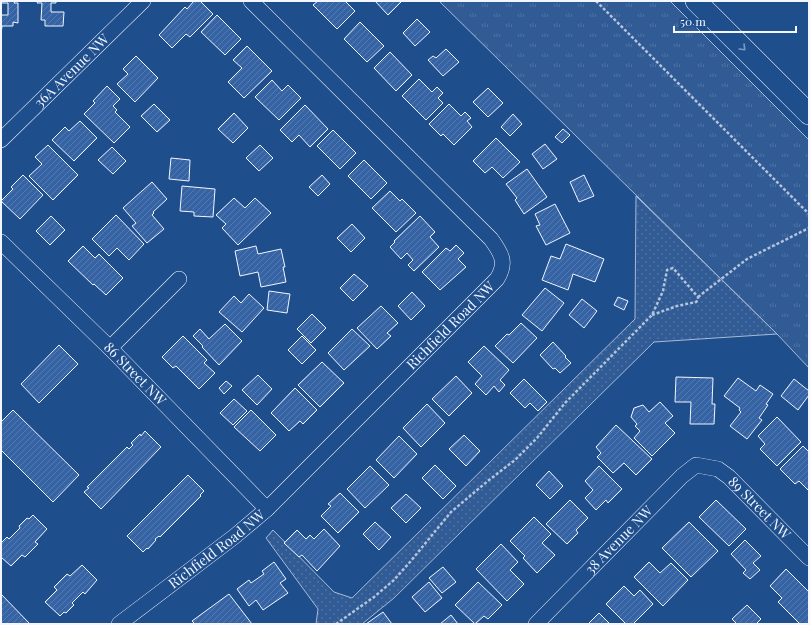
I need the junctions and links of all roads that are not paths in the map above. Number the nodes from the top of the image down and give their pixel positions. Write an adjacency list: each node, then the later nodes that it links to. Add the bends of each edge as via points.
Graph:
1 (143, 1): 5 (street, 36A Avenue NW)
2 (251, 1): 10 (street, Richfield Road NW, via 491,239 499,250 502,261 502,271 497,280)
3 (696, 1): 4 (main road, one-way to 4)
4 (809, 114)
5 (1, 140)
6 (1, 242): 8 (street, 86 Street NW)
7 (179, 279): 8 (street)
8 (110, 348): 10 (street, 86 Street NW)
9 (706, 466): 11 (street, 89 Street NW, via 718,469 729,477); 13 (street, 38 Avenue NW, via 696,465 682,476)
10 (267, 509): 12 (street, Richfield Road NW)
11 (809, 558)
12 (119, 624)
13 (536, 624)

